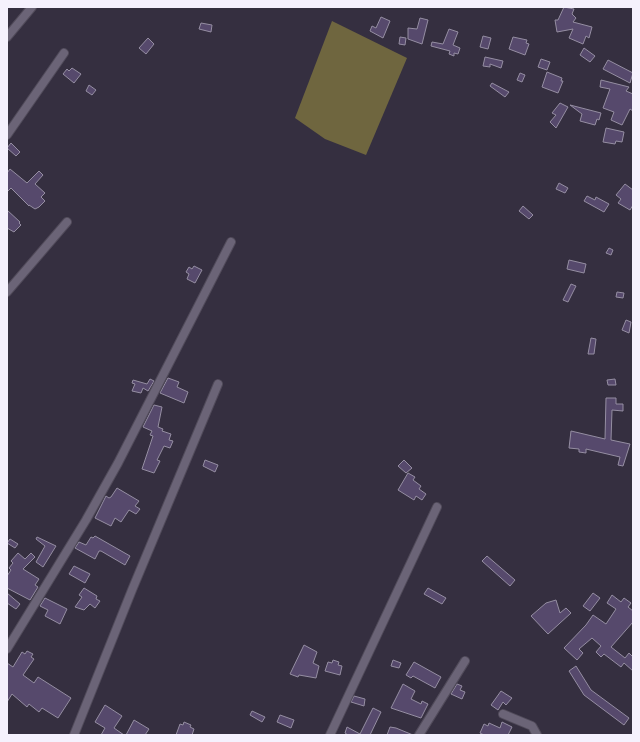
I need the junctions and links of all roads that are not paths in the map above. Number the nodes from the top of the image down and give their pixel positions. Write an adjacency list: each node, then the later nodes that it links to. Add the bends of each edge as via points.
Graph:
1 (32, 7): 2 (street)
2 (7, 38)
3 (64, 53): 4 (street)
4 (7, 135)
5 (67, 222): 7 (street)
6 (231, 242): 10 (street, via 118,463)
7 (7, 292)
8 (218, 384): 13 (street)
9 (437, 507): 14 (street)
10 (7, 649)
11 (465, 661): 15 (street)
12 (503, 714): 16 (street, via 532,726)
13 (74, 735)
14 (330, 735)
15 (419, 735)
16 (537, 735)

